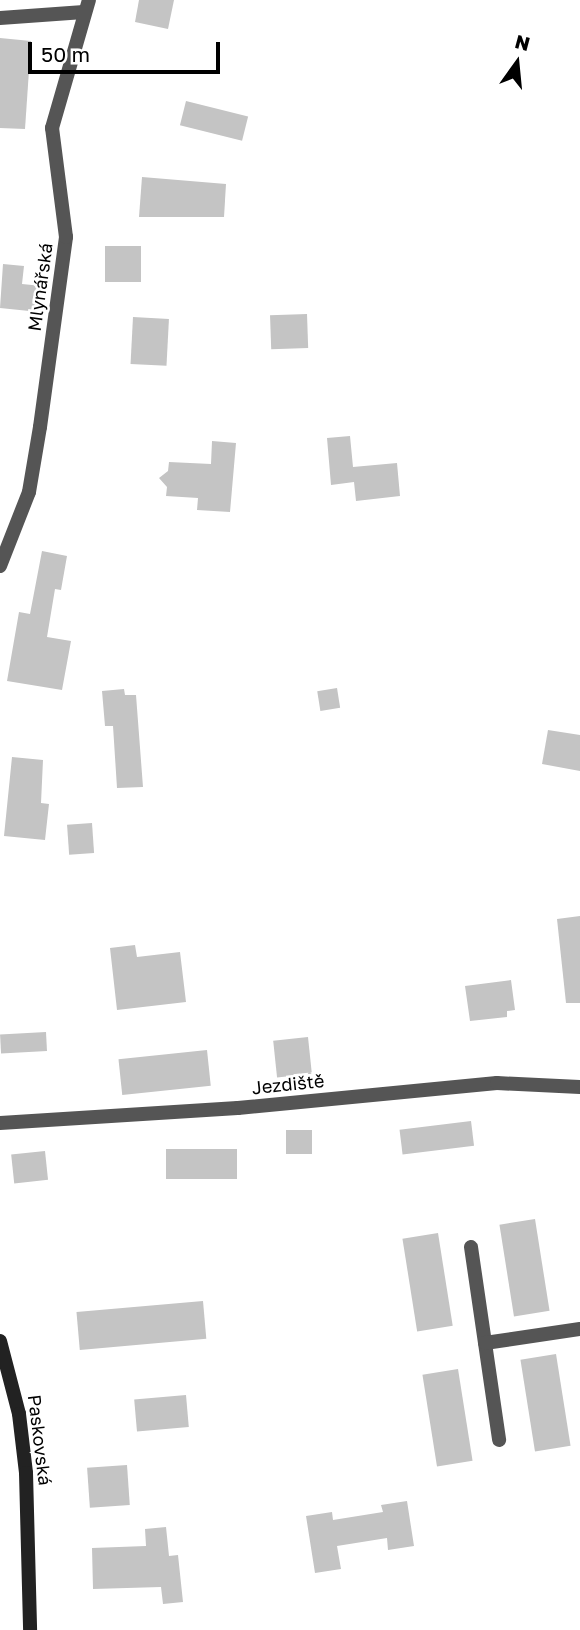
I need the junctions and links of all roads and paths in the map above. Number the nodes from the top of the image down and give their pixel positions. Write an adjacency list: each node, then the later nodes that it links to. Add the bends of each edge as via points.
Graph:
1 (86, 6): 2 (street, Mlynářská); 3 (street, Mlynářská, via 51,128 66,237 40,427 29,492)
2 (0, 18)
3 (0, 566)
4 (580, 1087): 5 (street, Jezdiště, via 497,1083 238,1108)
5 (0, 1123)
6 (471, 1247): 9 (street)
7 (580, 1329): 9 (street)
8 (0, 1341): 11 (main road, Paskovská, via 19,1414 26,1473)
9 (485, 1343): 10 (street)
10 (499, 1440)
11 (30, 1630)

